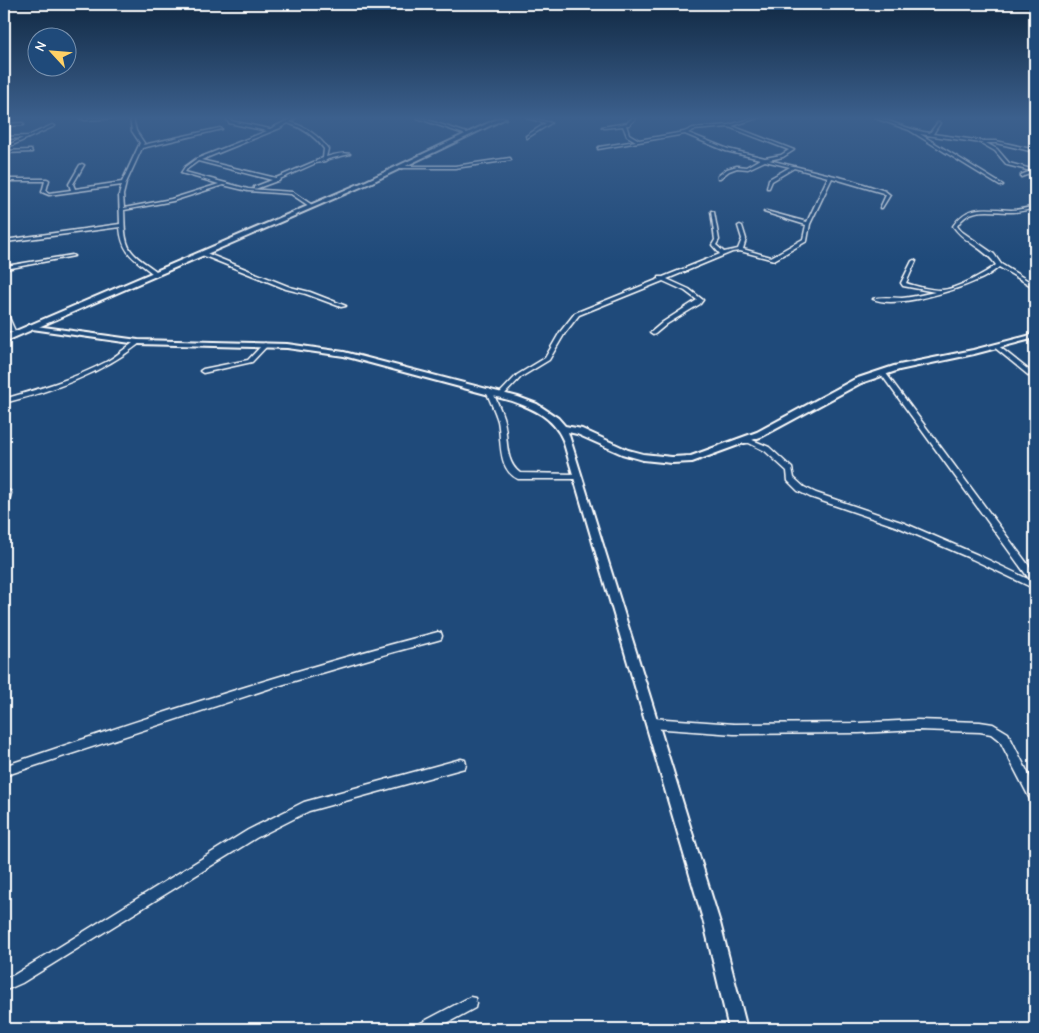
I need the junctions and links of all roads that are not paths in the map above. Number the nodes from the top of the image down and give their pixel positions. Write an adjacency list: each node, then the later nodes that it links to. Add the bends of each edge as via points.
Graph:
1 (81, 166): 23 (street, via 72,184)
2 (131, 166): 19 (street)
3 (188, 166): 20 (street, via 183,173)
4 (222, 166): 18 (street)
5 (310, 166): 18 (street)
6 (396, 166): 25 (main road)
7 (461, 166): 12 (street)
8 (750, 166): 15 (street, via 728,170)
9 (789, 166): 13 (street)
10 (970, 166): 21 (street)
11 (1018, 166): 14 (street, via 1035,170)
12 (401, 167): 33 (main road)
13 (793, 167): 16 (street); 22 (street, via 770,180)
14 (1022, 176)
15 (719, 177)
16 (830, 178): 26 (street, via 850,181 887,194); 31 (street)
17 (4, 180): 23 (street, via 47,180 44,192 49,194)
18 (278, 180): 24 (street)
19 (124, 183): 23 (street); 28 (street, via 121,195)
20 (222, 184): 24 (street); 28 (street, via 172,200)
21 (1000, 185)
22 (768, 187)
23 (73, 189)
24 (248, 190): 25 (street, via 292,193)
25 (310, 205): 33 (main road)
26 (882, 207)
27 (1035, 207): 41 (street, via 1014,211 978,210 964,215 956,224 959,232 987,251)
28 (123, 209): 32 (street)
29 (712, 212): 38 (street, via 717,240 714,245)
30 (766, 212): 31 (street)
31 (808, 224): 36 (street, via 805,240 776,258)
32 (123, 225): 35 (street); 44 (street, via 127,249)
33 (265, 226): 37 (main road); 44 (main road)
34 (740, 226): 36 (street, via 744,239)
35 (4, 242): 42 (street)
36 (740, 250): 38 (street)
37 (204, 254): 51 (street, via 288,288); 53 (main road)
38 (723, 254): 46 (street)
39 (72, 256): 42 (street)
40 (914, 261): 49 (street, via 904,285)
41 (999, 265): 43 (street); 47 (street)
42 (5, 268): 45 (street)
43 (993, 270): 47 (street); 49 (street)
44 (154, 272): 54 (main road)
45 (4, 276)
46 (661, 278): 55 (street, via 700,300); 66 (street, via 577,314 547,360 519,376)
47 (1020, 278): 48 (street)
48 (1035, 287)
49 (940, 292): 50 (street, via 897,300)
50 (876, 299)
51 (344, 306)
52 (4, 313): 54 (street)
53 (32, 327): 58 (main road); 59 (street)
54 (12, 332): 56 (main road)
55 (653, 333)
56 (4, 335)
57 (1035, 336): 61 (street)
58 (4, 339)
59 (138, 342): 60 (street); 67 (street, via 128,352 87,372)
60 (265, 346): 62 (street, via 250,361); 65 (street, via 344,354)
61 (996, 346): 63 (street); 64 (street)
62 (202, 371)
63 (883, 373): 71 (street, via 858,381); 75 (street)
64 (1035, 378)
65 (490, 392): 66 (street); 72 (street, via 500,418 507,459 514,474)
66 (502, 395): 68 (street, via 534,406)
67 (4, 401)
68 (562, 428): 69 (street); 70 (street)
69 (579, 431): 70 (street); 71 (street, via 625,452 672,460 692,459)
70 (567, 440): 72 (street)
71 (741, 441): 76 (street, via 750,441 767,449 790,470 791,479 813,495 901,525)
72 (577, 477): 78 (street)
73 (4, 492): 74 (street, via 7,493)
74 (4, 504)
75 (1035, 580)
76 (1035, 586)
77 (438, 636): 80 (street, via 186,710)
78 (652, 723): 81 (street, via 734,729 918,725 993,729 1004,738); 85 (street, via 712,923)
79 (461, 764): 82 (street, via 308,806 252,834)
80 (4, 771)
81 (1035, 797)
82 (4, 985)
83 (470, 1003): 84 (street)
84 (424, 1029)
85 (738, 1029)

